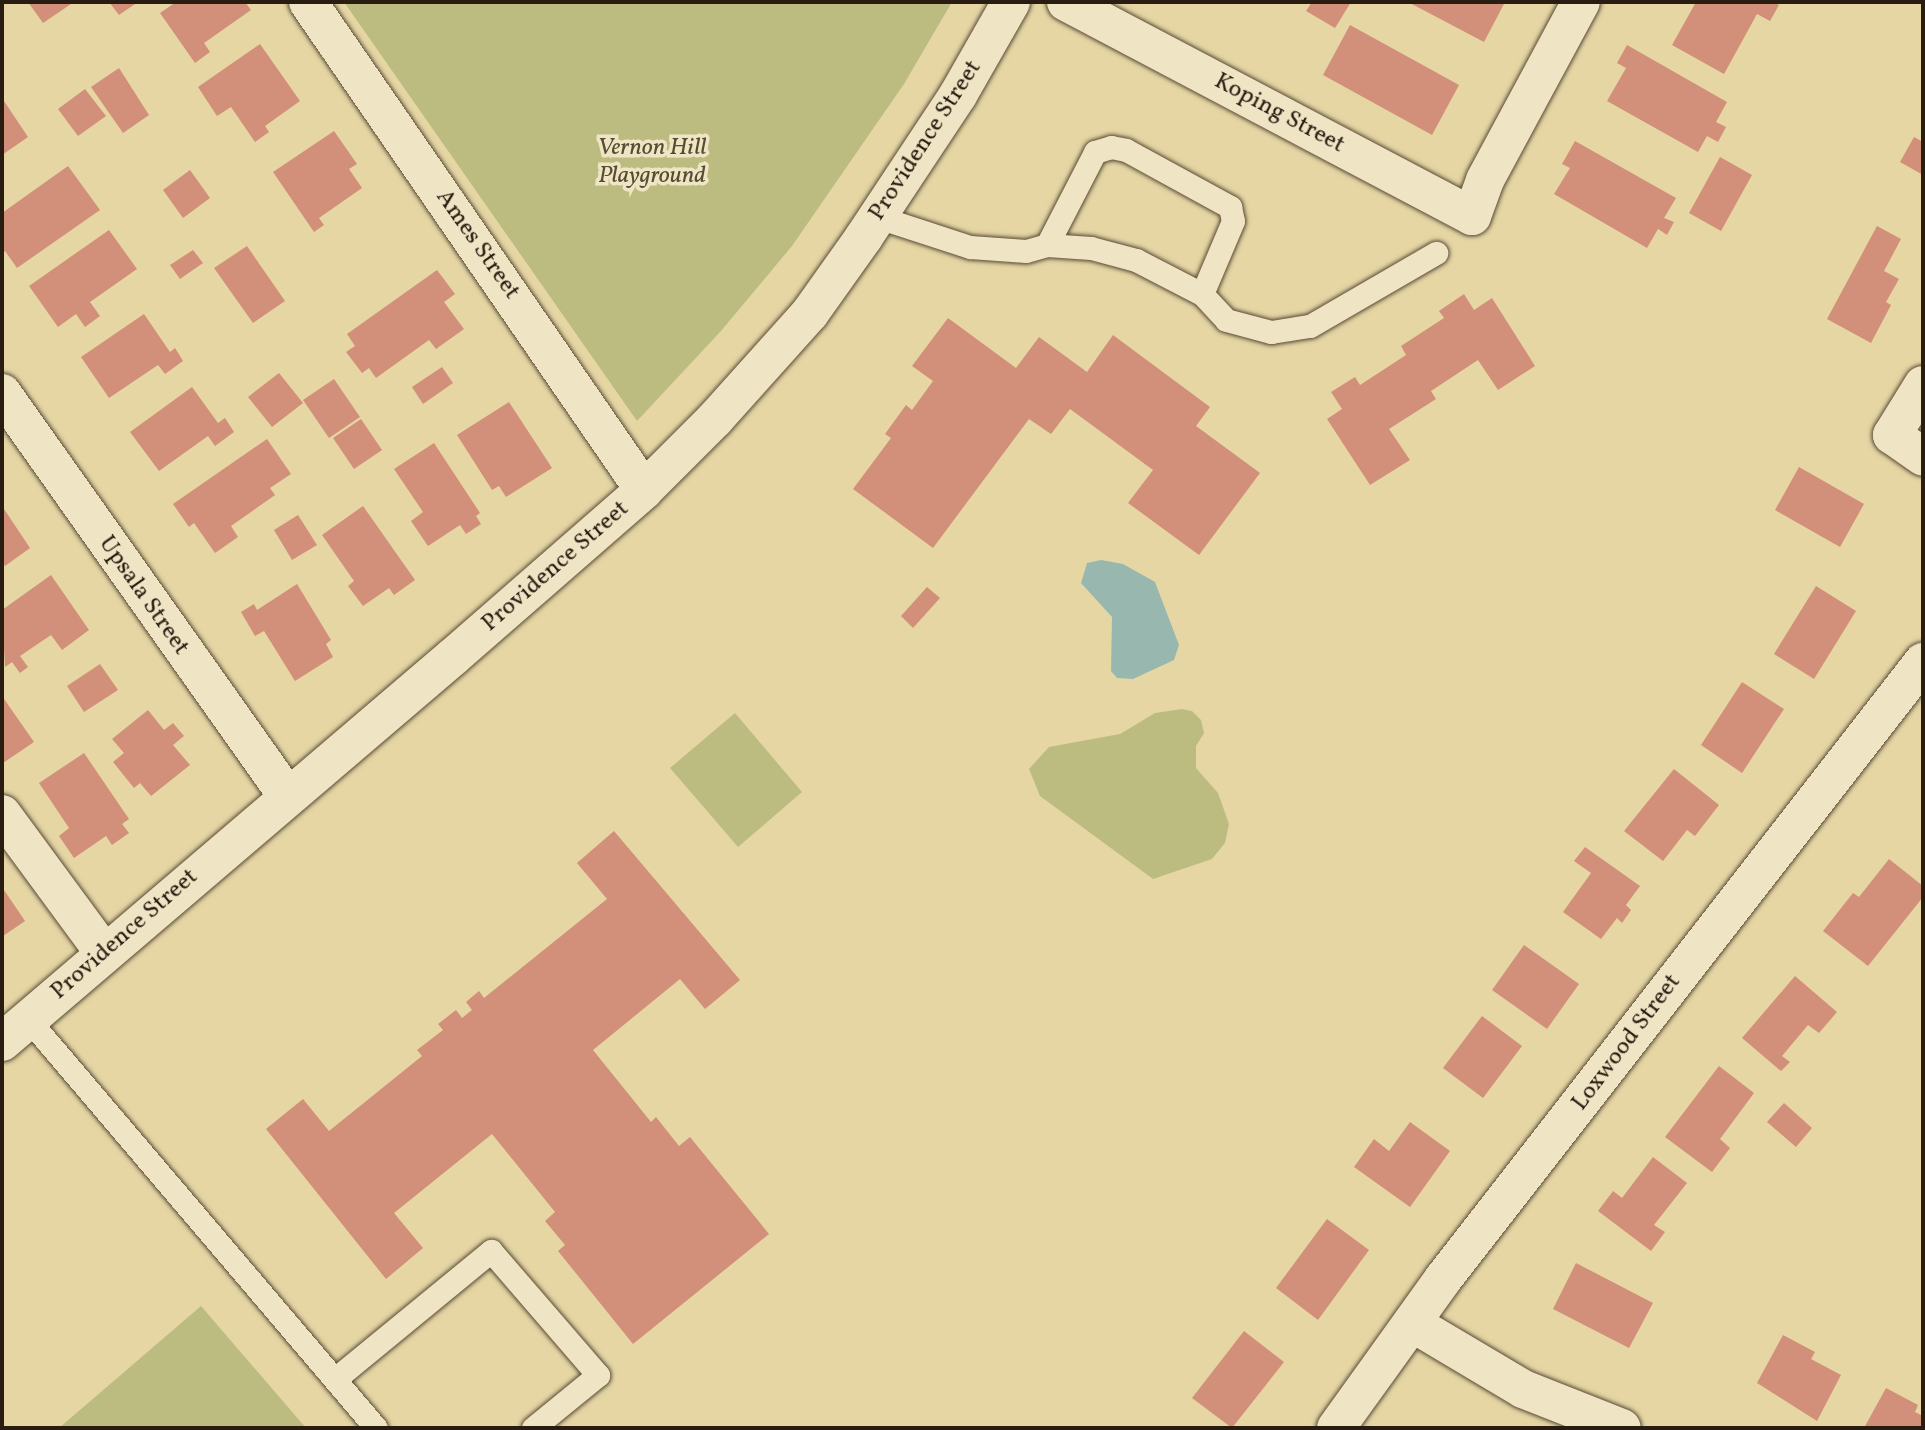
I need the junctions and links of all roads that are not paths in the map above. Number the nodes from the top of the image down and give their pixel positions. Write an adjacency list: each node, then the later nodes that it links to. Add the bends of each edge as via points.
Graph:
1 (308, 2): 12 (street, Ames Street)
2 (1011, 2): 5 (street, Providence Street, via 958,95)
3 (1066, 2): 4 (street, Koping Street, via 1472,215)
4 (1581, 2)
5 (878, 217): 6 (lane, via 970,247 1026,251); 12 (street, Providence Street, via 810,313)
6 (1047, 245): 8 (lane, via 1091,248 1136,260); 8 (lane, via 1094,152 1111,147 1126,150 1230,206 1233,221)
7 (1436, 253): 8 (lane, via 1310,326 1271,332 1226,320)
8 (1202, 294)
9 (1923, 385): 11 (street, via 1892,435)
10 (2, 393): 14 (street, Upsala Street)
11 (1923, 457)
12 (644, 490): 14 (street, Providence Street)
13 (1923, 662): 18 (street, Loxwood Street)
14 (288, 796): 16 (street, Providence Street)
15 (2, 814): 16 (street)
16 (104, 953): 17 (street, Providence Street)
17 (15, 1030): 19 (lane)
18 (1412, 1323): 22 (street, Loxwood Street); 23 (street, via 1523,1389)
19 (335, 1379): 20 (lane); 21 (lane, via 491,1251 598,1374)
20 (376, 1428)
21 (533, 1428)
22 (1336, 1428)
23 (1622, 1428)

